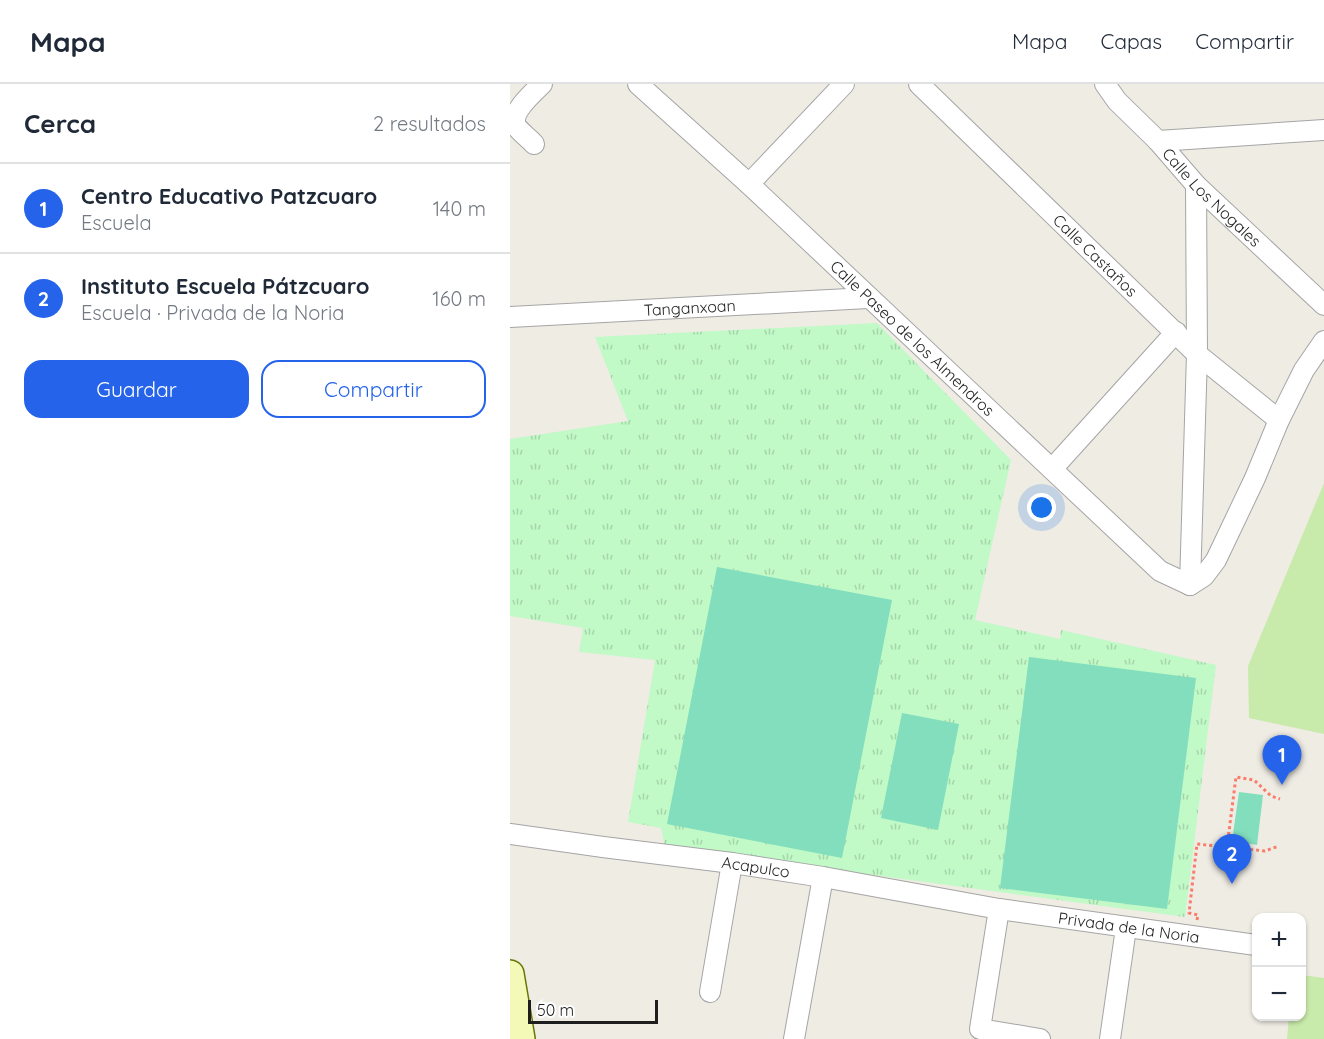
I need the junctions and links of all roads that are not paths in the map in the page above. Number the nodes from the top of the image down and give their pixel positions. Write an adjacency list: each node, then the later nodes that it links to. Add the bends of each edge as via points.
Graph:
1 (542, 84): 8 (street, via 515,111 516,126)
2 (638, 84): 9 (street, Calle Paseo de los Almendros)
3 (844, 84): 9 (street)
4 (919, 84): 14 (street, Calle Castaños)
5 (1105, 84): 7 (street, Calle Los Nogales)
6 (1324, 130): 7 (street)
7 (1158, 141): 10 (street, Calle Los Nogales)
8 (534, 144)
9 (750, 184): 11 (street, Calle Paseo de los Almendros)
10 (1196, 185): 12 (street, Calle Los Nogales); 16 (street)
11 (868, 298): 13 (street, Tanganxoan); 18 (street, Calle Paseo de los Almendros)
12 (1324, 306)
13 (510, 317)
14 (1176, 332): 16 (street, Calle Castaños); 18 (street)
15 (1324, 340): 17 (street)
16 (1197, 354): 17 (street, Calle Castaños); 19 (street)
17 (1279, 420): 19 (street, via 1216,560 1204,576)
18 (1052, 469): 19 (street, Calle Paseo de los Almendros, via 1160,571)
19 (1190, 585)
20 (510, 834): 21 (street, Acapulco)
21 (732, 863): 22 (street, Acapulco); 27 (street)
22 (823, 877): 23 (street, Acapulco); 29 (street)
23 (999, 909): 24 (street, Privada de la Noria); 30 (street, via 980,1029)
24 (1126, 928): 25 (street, Privada de la Noria); 31 (street)
25 (1252, 944)
26 (510, 974): 28 (main road)
27 (710, 992)
28 (521, 1039)
29 (794, 1039)
30 (1040, 1039)
31 (1110, 1039)

